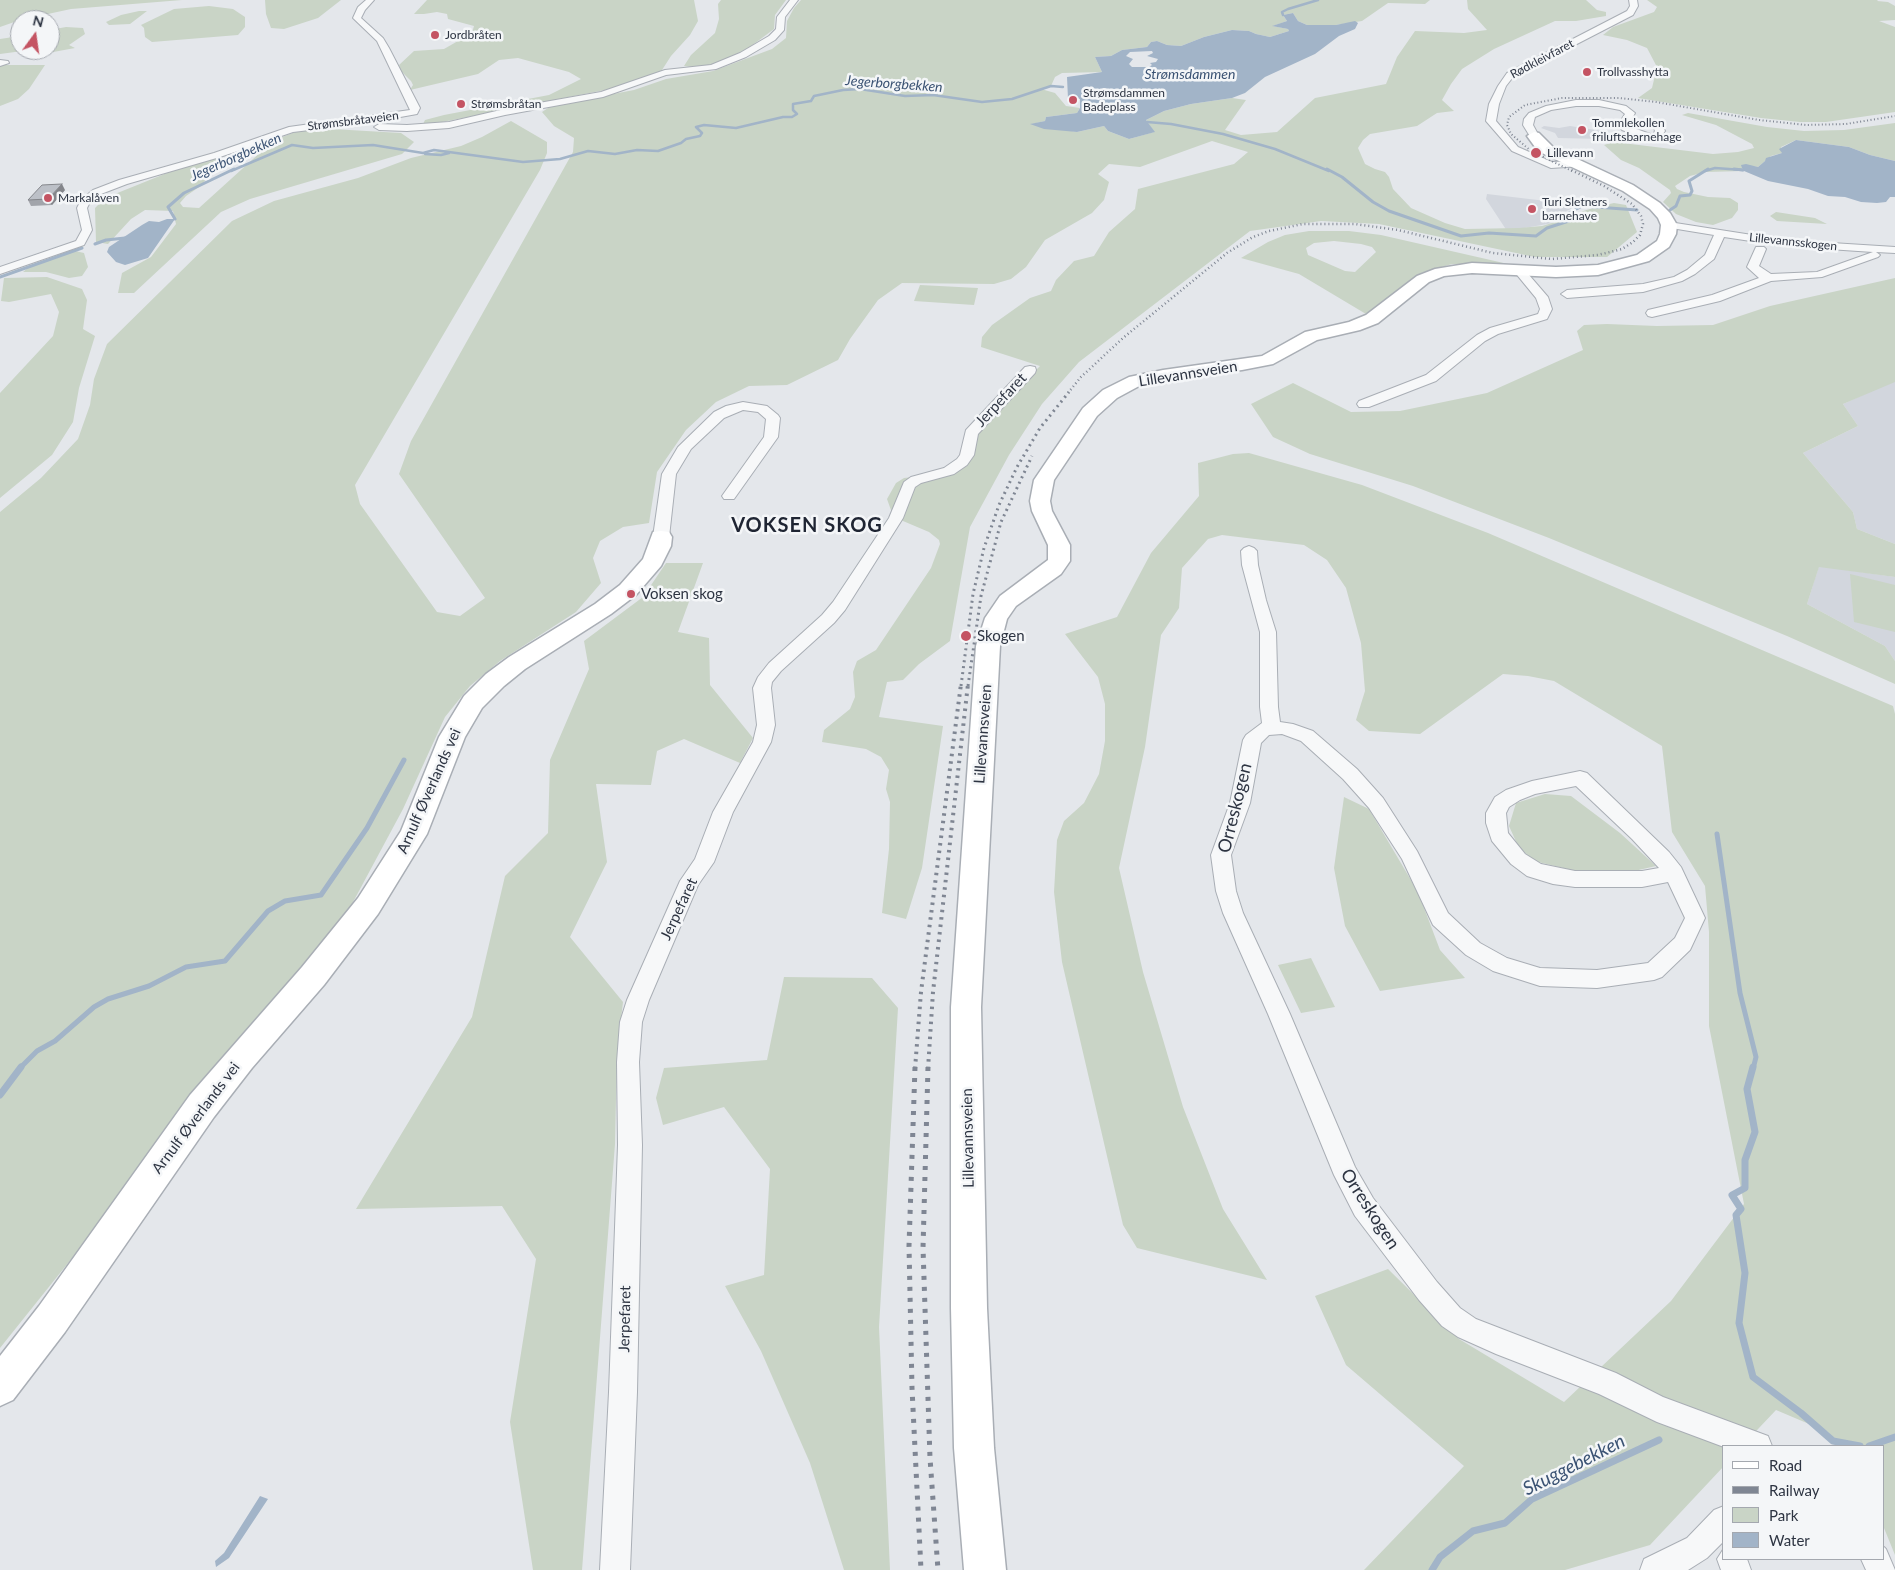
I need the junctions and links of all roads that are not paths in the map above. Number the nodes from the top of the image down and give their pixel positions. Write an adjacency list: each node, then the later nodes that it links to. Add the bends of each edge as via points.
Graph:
1 (370, 0): 5 (street, Strømsbråtaveien, via 357,18 380,40 415,108 414,112)
2 (794, 0): 5 (street, via 781,17 780,30 772,38 743,55 712,67 665,72 603,94 449,125 407,128)
3 (1636, 8): 7 (street, Rødkleivfaret, via 1510,75 1494,104 1492,121 1515,149 1551,165)
4 (1657, 123): 6 (street, via 1660,131 1655,139 1625,128 1623,125 1630,113 1623,108 1606,103 1576,103 1532,115 1528,125)
5 (336, 124): 15 (street, Strømsbråtaveien, via 292,129 107,188 88,198 82,208 87,230 80,243)
6 (1534, 136): 7 (street, via 1544,148)
7 (1577, 164): 8 (street, via 1643,196 1661,212)
8 (1669, 225): 9 (street, Lillevannsskogen); 14 (street, Lillevannsveien, via 1667,238 1659,248 1626,264 1578,271)
9 (1720, 233): 12 (street, Lillevannsskogen); 17 (street, via 1710,257 1678,279 1643,288)
10 (1760, 249): 16 (street, Lillevannsskogen, via 1753,266)
11 (1894, 249): 12 (street, Lillevannsskogen)
12 (1870, 252): 13 (street, Lillevannsskogen); 16 (street, Lillevannsskogen, via 1818,275)
13 (1895, 260)
14 (1519, 270): 22 (street, via 1542,297 1546,309 1543,316 1494,331 1431,378); 32 (street, Lillevannsveien, via 1460,268 1434,274 1372,319 1311,336 1267,360 1163,375 1128,384 1110,394 1090,412 1044,480 1040,502 1059,544 1059,561 1053,569 1008,601 996,618 988,646 967,997 969,1308 974,1448)
15 (0, 271)
16 (1768, 278): 20 (street, Lillevannsskogen, via 1716,298)
17 (1589, 293): 18 (street); 19 (street)
18 (1567, 294)
19 (1598, 302)
20 (1652, 312)
21 (1030, 370): 31 (street, Jerpefaret, via 971,433 967,455 962,462 949,471 909,485 896,518 839,606 764,681 766,725 762,742 723,812 712,845 690,881 638,1000 628,1062 630,1145)
22 (1364, 404)
23 (729, 496): 24 (street, Arnulf Øverlands vei, via 771,437 773,418 762,409 731,408 712,420 685,447 669,474)
24 (661, 537): 28 (street, Arnulf Øverlands vei, via 653,561 628,590 505,672 473,702 452,737 413,834 376,894 328,958 202,1106)
25 (1249, 552): 26 (street, via 1268,632)
26 (1272, 728): 27 (street, via 1293,730 1307,736 1350,774 1376,803 1410,856 1440,919 1473,949 1501,965 1540,977 1597,979 1654,970 1683,944 1695,918); 29 (street, Orreskogen, via 1258,734 1250,745 1240,803 1222,855 1226,891 1346,1175 1364,1207 1450,1317 1467,1328 1606,1382 1657,1408)
27 (1674, 873): 27 (street, via 1662,857 1580,778 1513,795 1502,802 1496,813 1499,836 1508,848 1526,864 1543,873 1575,879 1642,879)
28 (0, 1387)
29 (1755, 1445)
30 (1721, 1531): 33 (street, via 1678,1560)
31 (615, 1570)
32 (985, 1570)
33 (1655, 1570)

